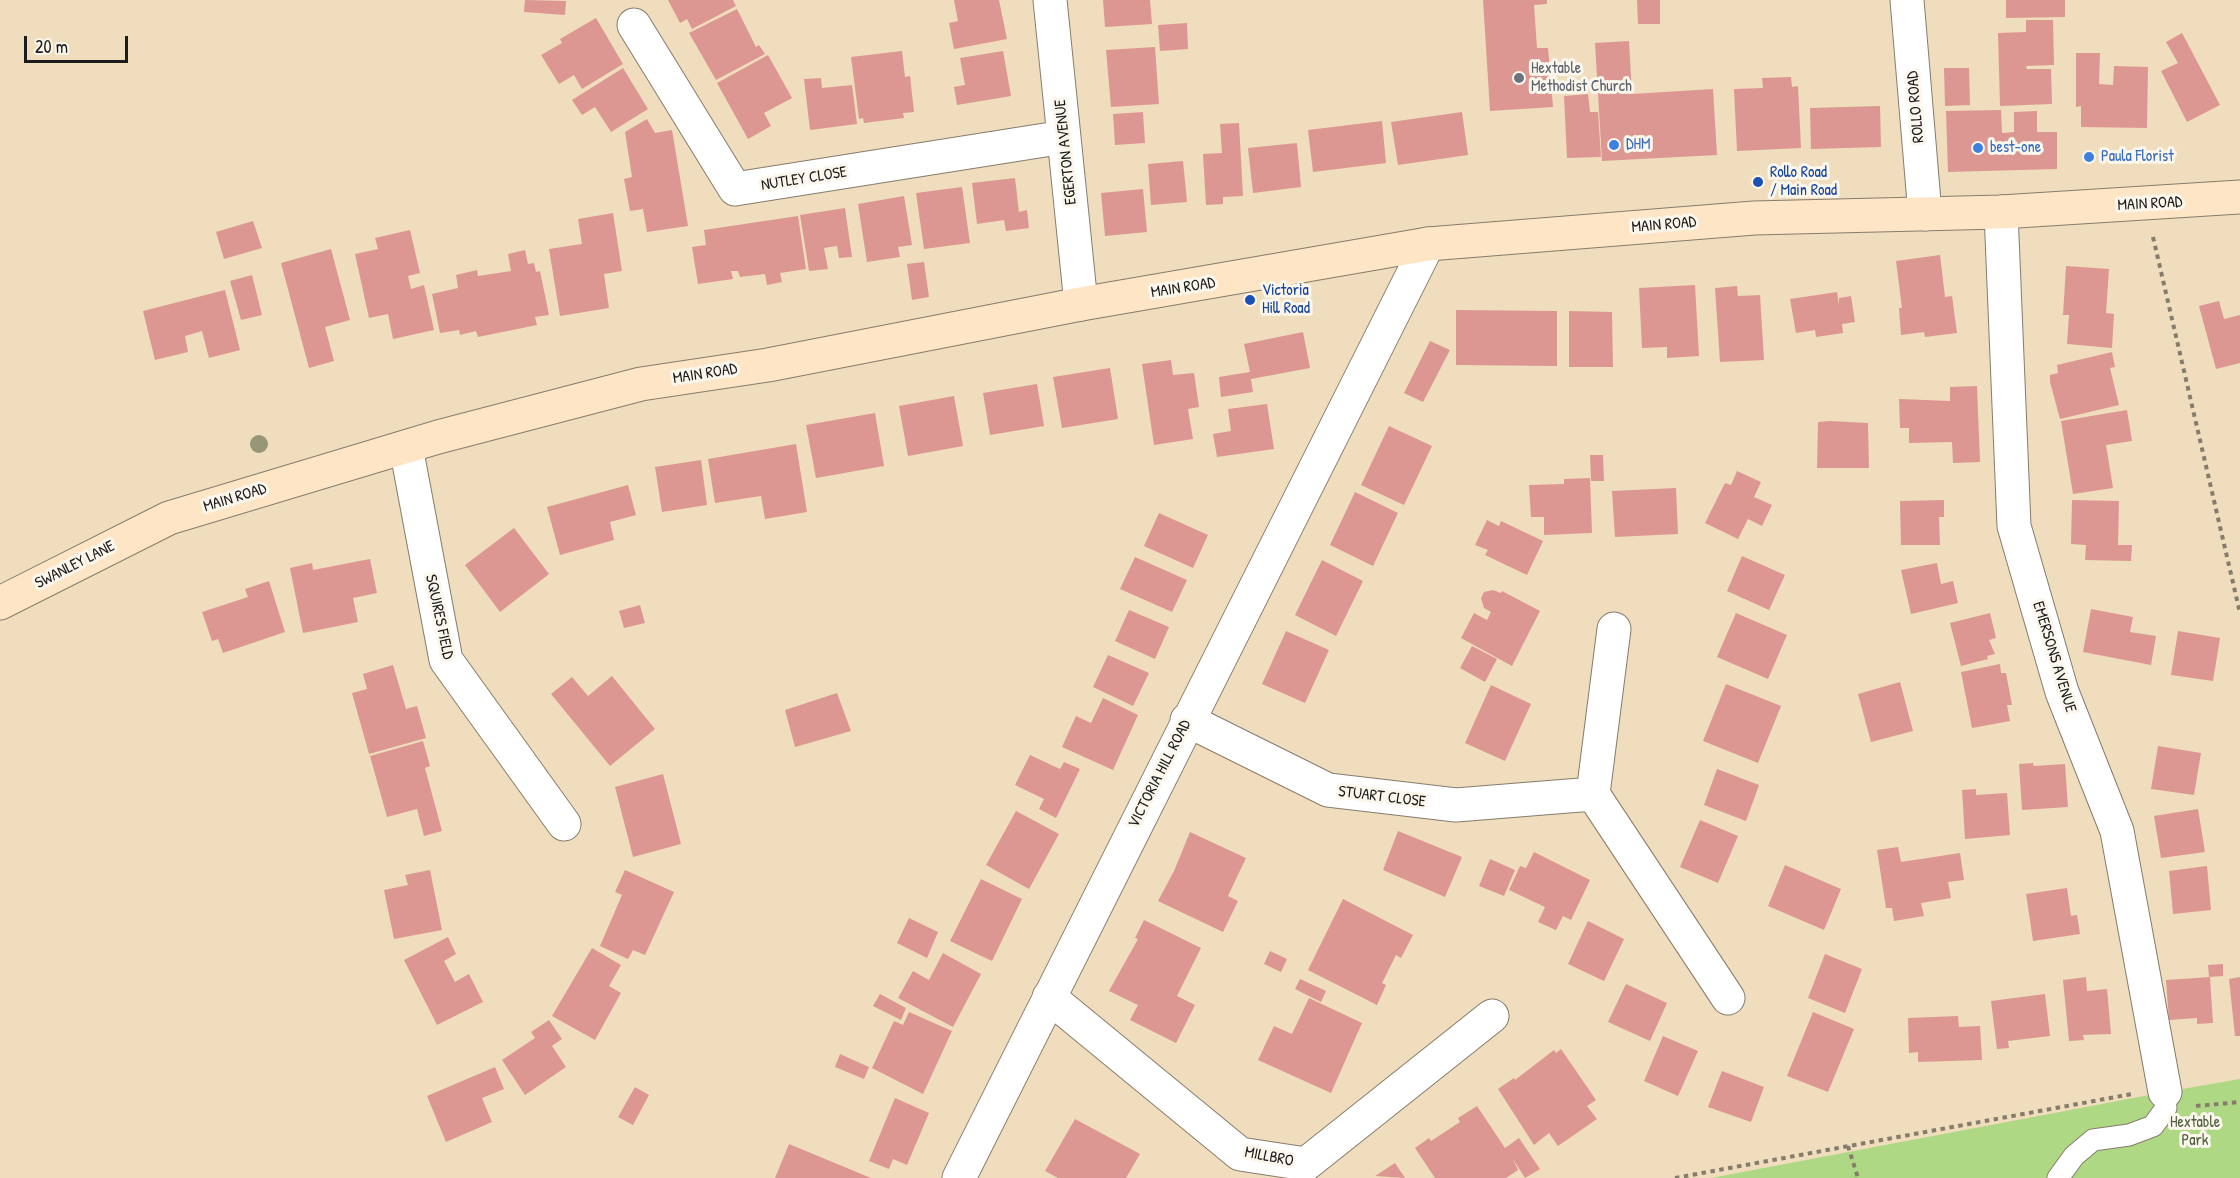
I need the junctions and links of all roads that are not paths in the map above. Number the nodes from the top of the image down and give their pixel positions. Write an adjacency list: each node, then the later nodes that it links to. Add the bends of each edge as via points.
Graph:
1 (1050, 0): 4 (street, EGERTON AVENUE)
2 (1907, 0): 7 (street, ROLLO ROAD)
3 (634, 25): 4 (street, NUTLEY CLOSE, via 735,189)
4 (1064, 137): 9 (street, EGERTON AVENUE)
5 (2240, 197): 6 (main road, MAIN ROAD)
6 (2001, 212): 7 (main road, MAIN ROAD); 20 (street, EMERSONS AVENUE, via 2014,526 2062,692 2117,831)
7 (1925, 214): 8 (main road, MAIN ROAD, via 1754,218)
8 (1428, 244): 9 (main road, MAIN ROAD); 14 (street, VICTORIA HILL ROAD)
9 (1082, 304): 10 (main road, MAIN ROAD, via 768,365 641,384)
10 (406, 447): 11 (main road, MAIN ROAD); 16 (street, SQUIRES FIELD, via 446,660)
11 (149, 527): 12 (main road, SWANLEY LANE)
12 (0, 603)
13 (1614, 628): 15 (street)
14 (1187, 720): 15 (street, STUART CLOSE, via 1328,790 1456,806); 17 (street, VICTORIA HILL ROAD)
15 (1593, 794): 18 (street)
16 (564, 824)
17 (1048, 997): 19 (street, MILLBRO, via 1240,1154 1306,1164); 21 (street, VICTORIA HILL ROAD)
18 (1728, 998)
19 (1492, 1016)
20 (2165, 1096): 22 (lane, via 2153,1126 2129,1135 2092,1140)
21 (959, 1178)
22 (2058, 1178)

